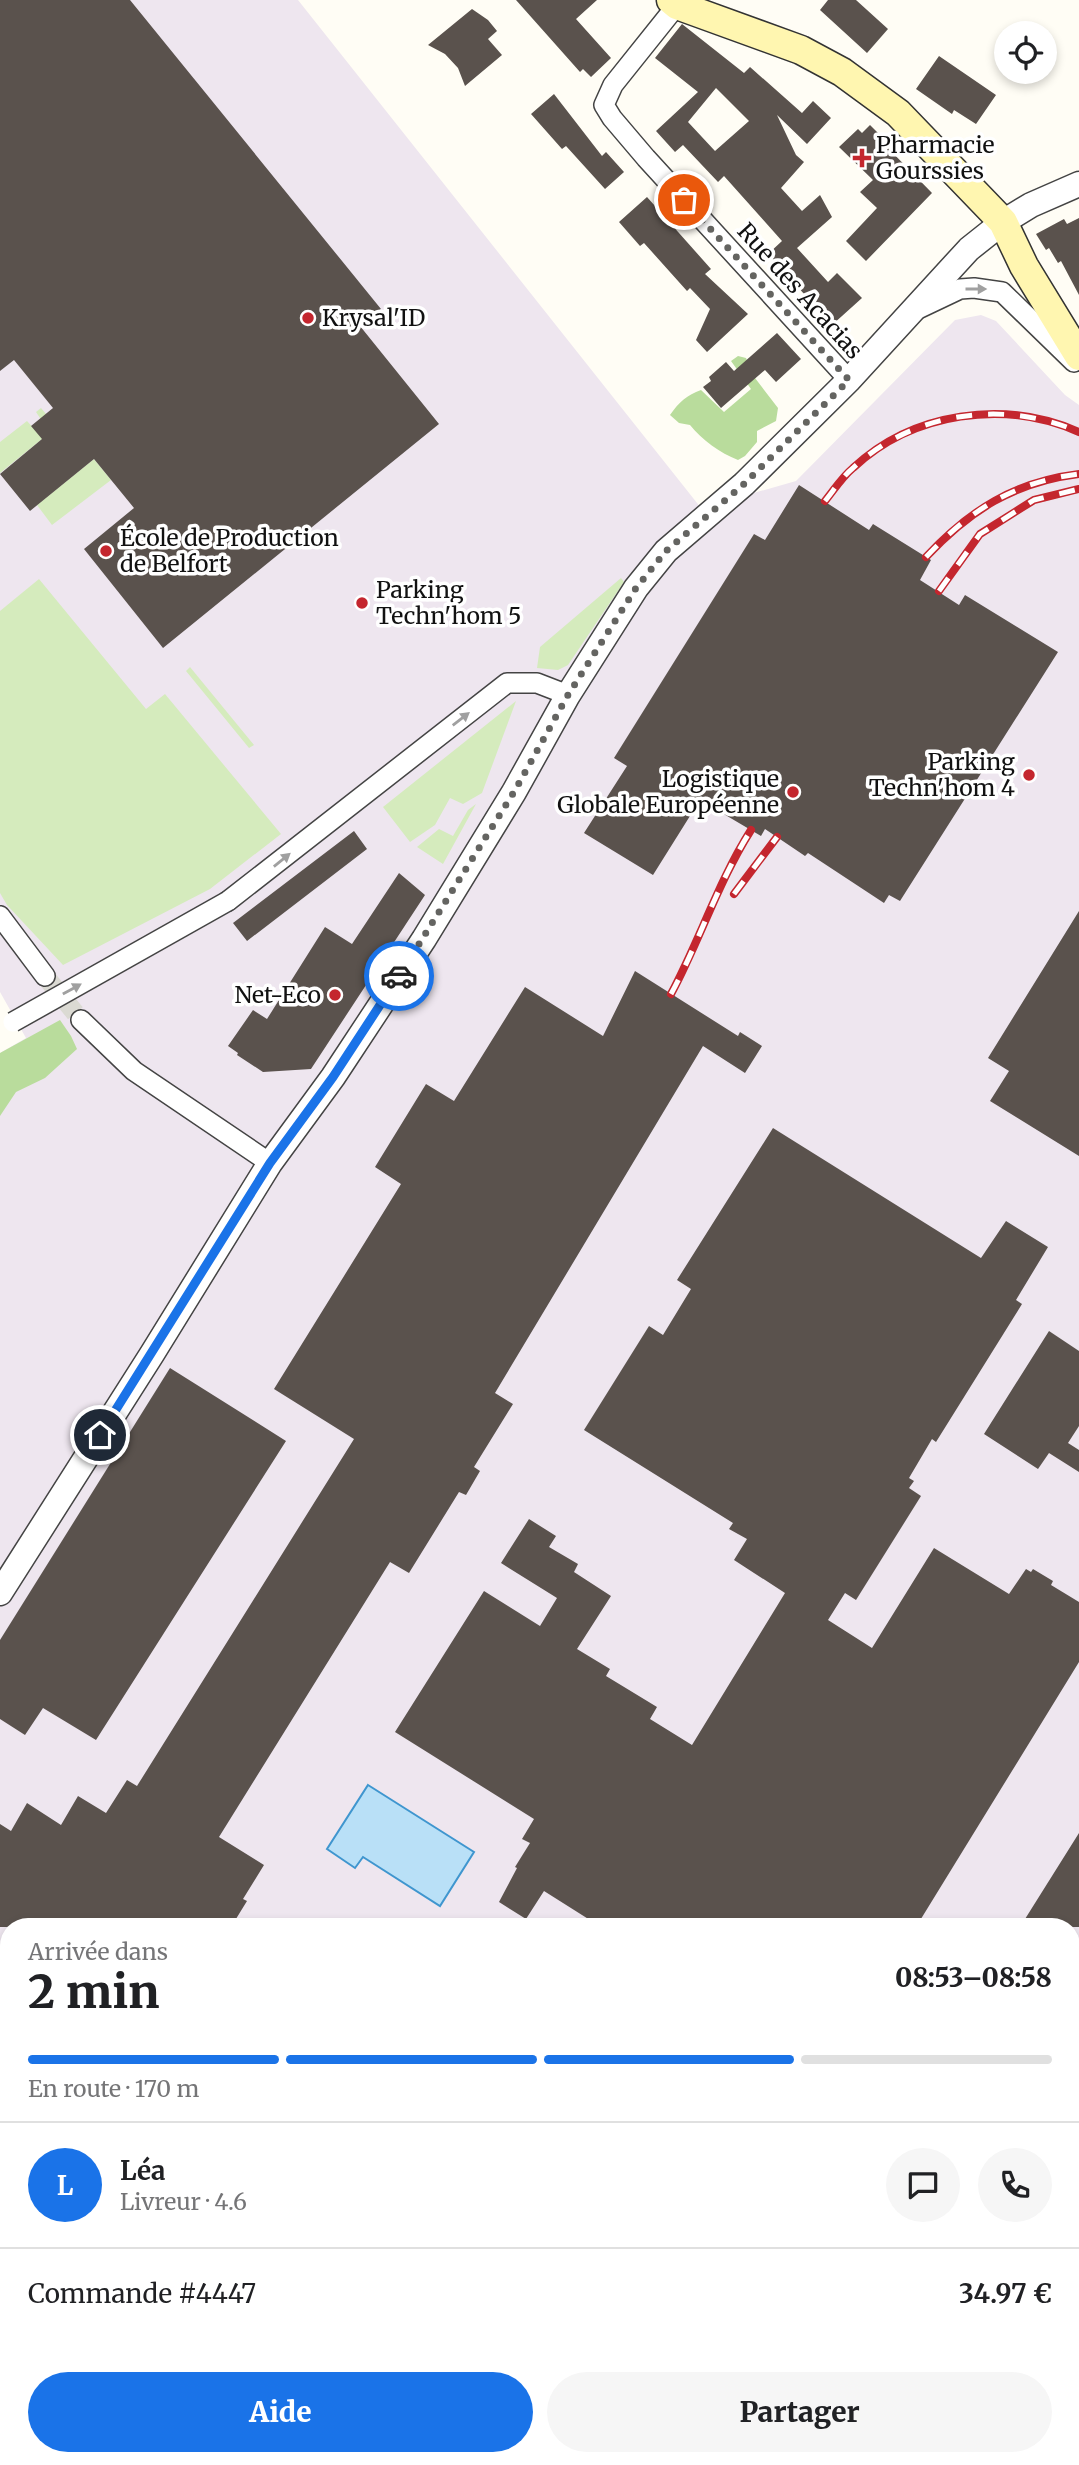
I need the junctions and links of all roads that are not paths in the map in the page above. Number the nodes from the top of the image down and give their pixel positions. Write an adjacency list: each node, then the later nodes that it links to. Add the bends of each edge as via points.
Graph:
1 (674, 2): 3 (main road, via 801,50 842,72 898,113); 7 (street, Rue des Acacias, via 604,105 646,158)
2 (1079, 184): 3 (street)
3 (1003, 222): 4 (street, via 969,249); 5 (main road)
4 (913, 312): 6 (street, one-way to 6, via 960,289 1002,292); 7 (street)
5 (1079, 356)
6 (1079, 367)
7 (849, 380): 8 (street, via 744,484 666,551 636,588)
8 (568, 695): 12 (street, one-way to 8, bridge, via 228,901 507,683 537,682); 13 (street, via 424,939)
9 (0, 916): 10 (street)
10 (45, 976)
11 (81, 1020): 13 (street, via 134,1071)
12 (6, 1025)
13 (270, 1163): 14 (street)
14 (0, 1593)

